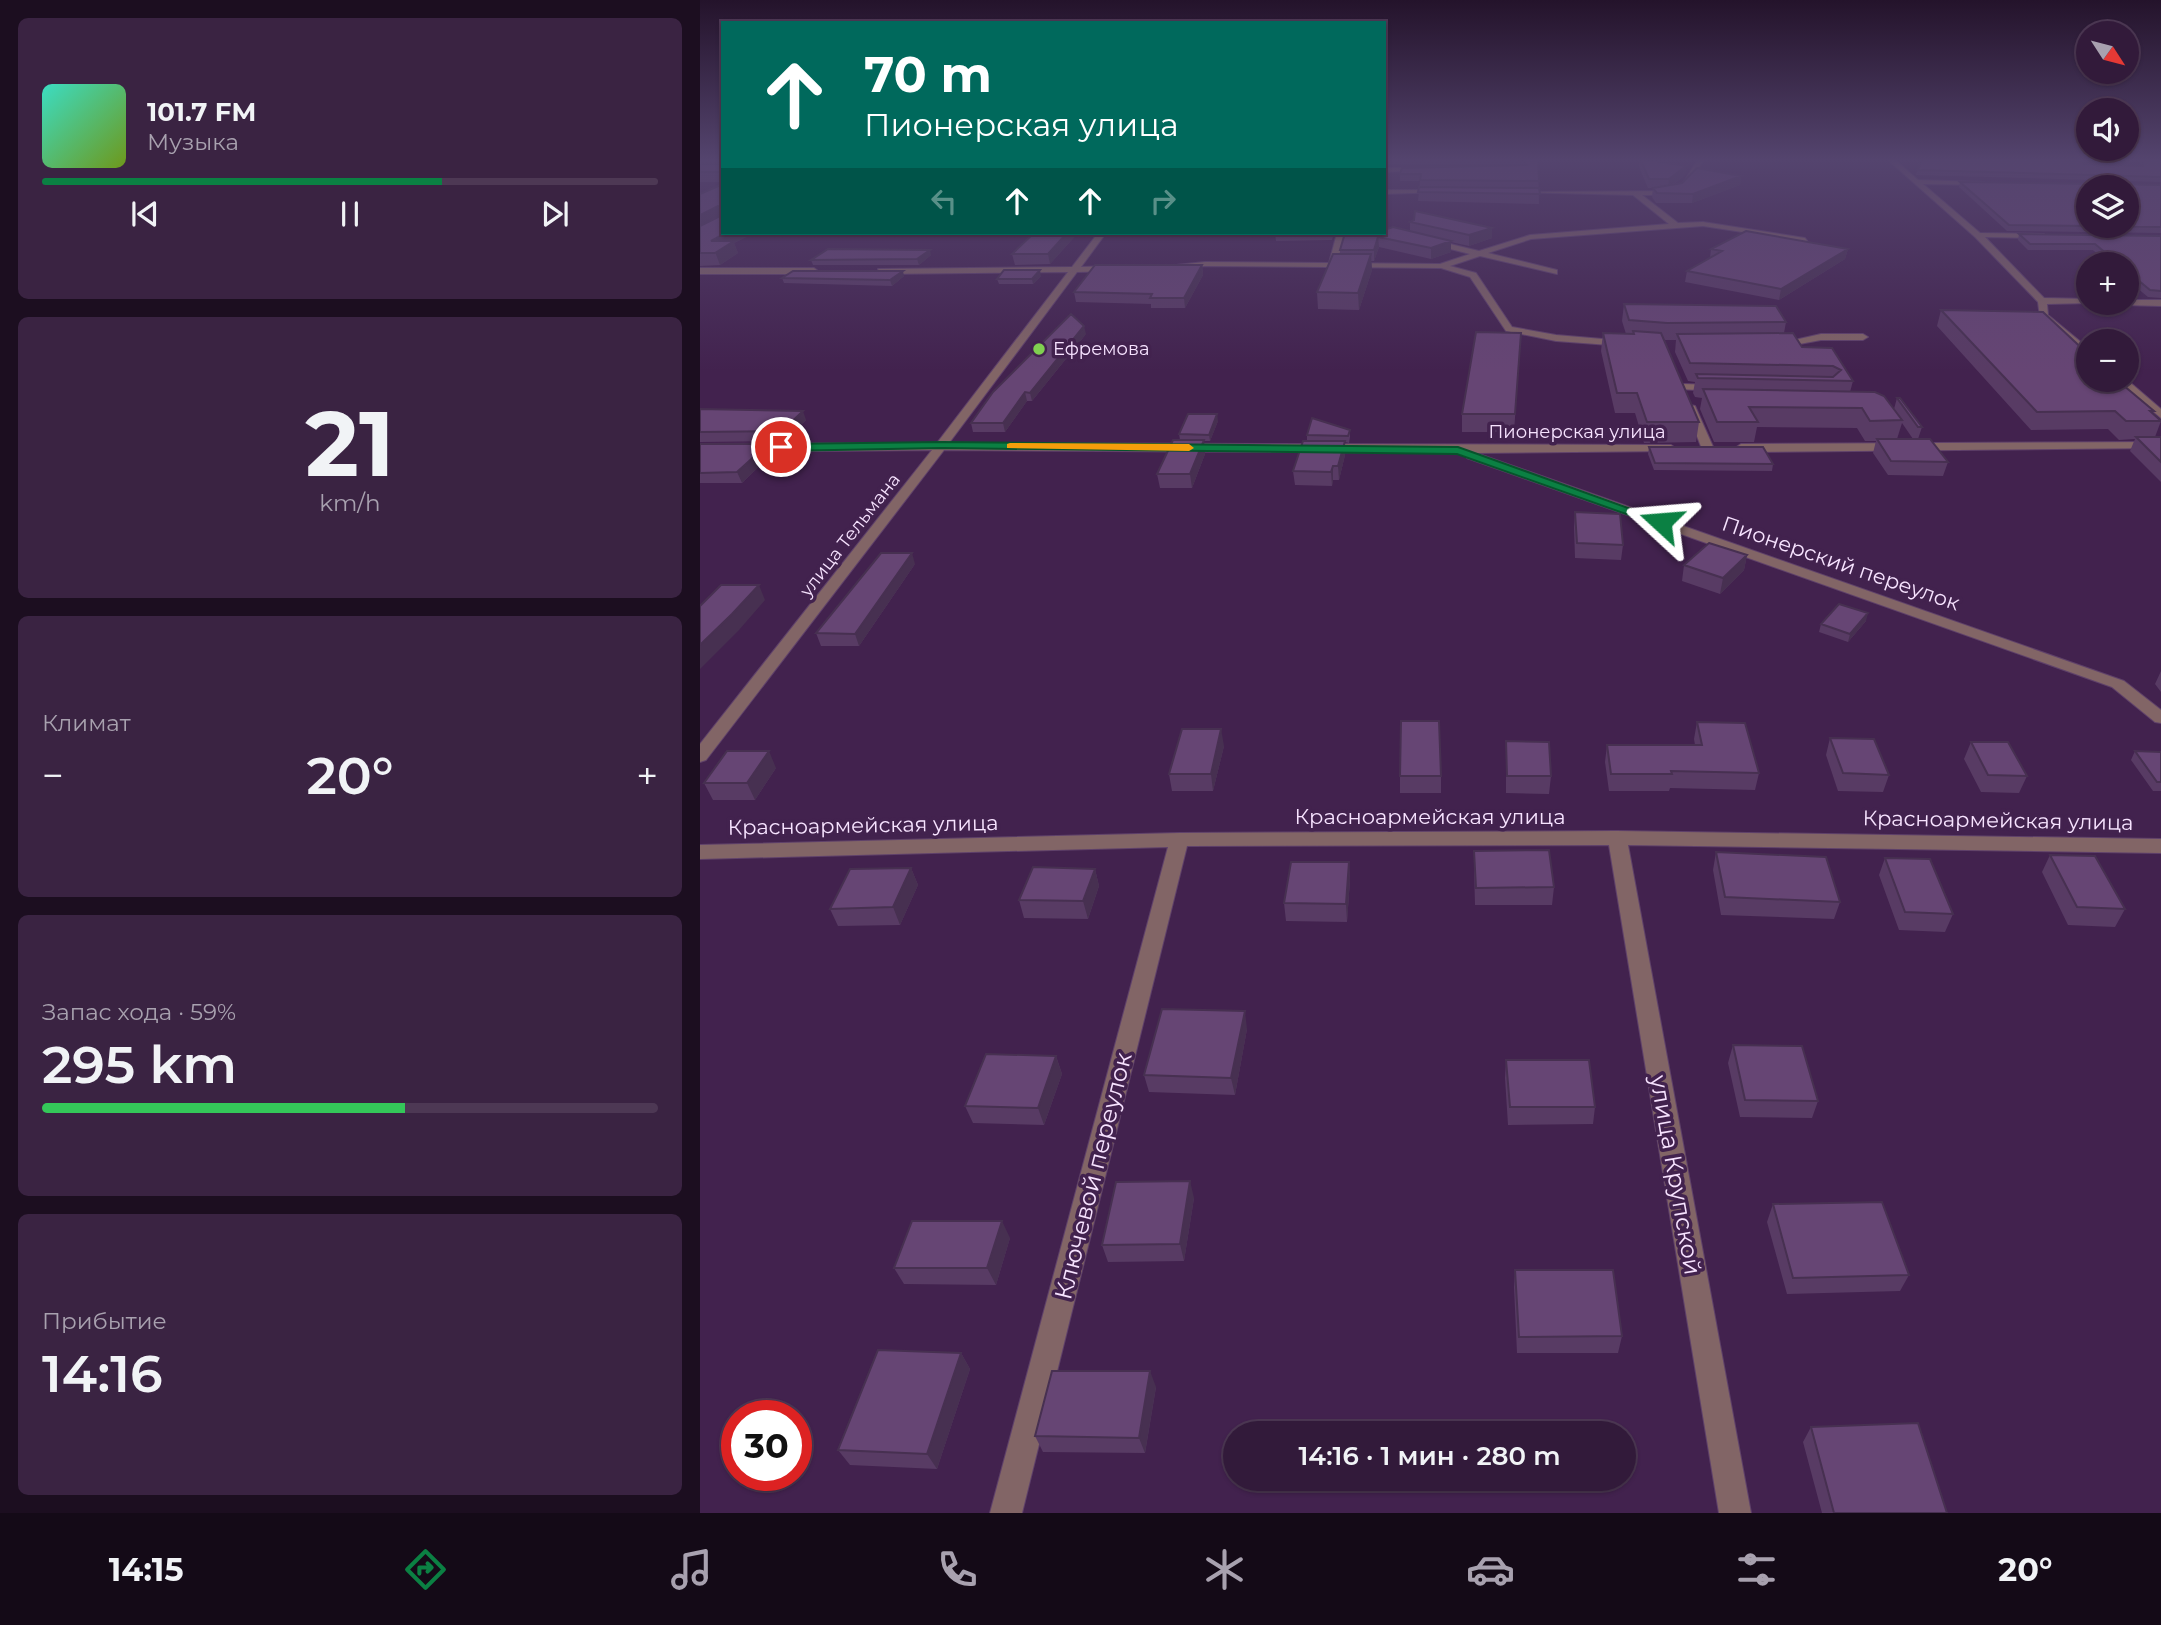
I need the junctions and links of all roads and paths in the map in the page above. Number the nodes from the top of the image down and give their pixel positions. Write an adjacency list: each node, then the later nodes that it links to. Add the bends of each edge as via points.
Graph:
1 (1386, 230): 10 (street)
2 (1619, 230): 10 (street, via 1530,237)
3 (1750, 230): 9 (street)
4 (1972, 230): 7 (street)
5 (1101, 235): 15 (street, улица Тельмана)
6 (1340, 235): 11 (street)
7 (1978, 235): 8 (street); 20 (street)
8 (2056, 237)
9 (1805, 240)
10 (1477, 253): 12 (street); 19 (street)
11 (1332, 265): 12 (street); 14 (street)
12 (1441, 266): 26 (street, via 1473,275 1509,329 1556,338)
13 (1128, 268): 15 (street)
14 (1152, 268)
15 (1075, 270): 18 (street); 35 (street, улица Тельмана)
16 (700, 271): 17 (street)
17 (825, 271)
18 (867, 271)
19 (1554, 272)
20 (2042, 301): 21 (street); 25 (street, via 2043,316)
21 (2076, 302)
22 (2139, 303): 23 (street)
23 (2161, 303)
24 (1863, 337): 27 (street)
25 (2076, 343)
26 (1638, 344)
27 (1762, 345)
28 (1736, 388): 32 (street, via 1680,382)
29 (2136, 392): 30 (street)
30 (2140, 395): 31 (street); 34 (street)
31 (2161, 396)
32 (1689, 403): 33 (street); 40 (street)
33 (1702, 403)
34 (2161, 415)
35 (942, 445): 37 (street, Пионерская улица); 41 (street, Пионерская улица); 43 (street, улица Тельмана)
36 (2161, 445): 40 (street, Пионерская улица, via 1907,442)
37 (700, 449)
38 (1680, 449): 41 (street, Пионерская улица)
39 (1694, 449): 40 (street, Пионерская улица)
40 (1707, 449)
41 (1458, 450): 42 (street, Пионерский переулок, via 2118,684)
42 (2161, 718)
43 (700, 756)
44 (1617, 838): 45 (street, Красноармейская улица); 46 (street, Красноармейская улица); 49 (street, улица Крупской)
45 (1180, 839): 47 (street, Красноармейская улица); 48 (street, Ключевой переулок)
46 (2161, 846)
47 (700, 852)
48 (1006, 1513)
49 (1735, 1513)

